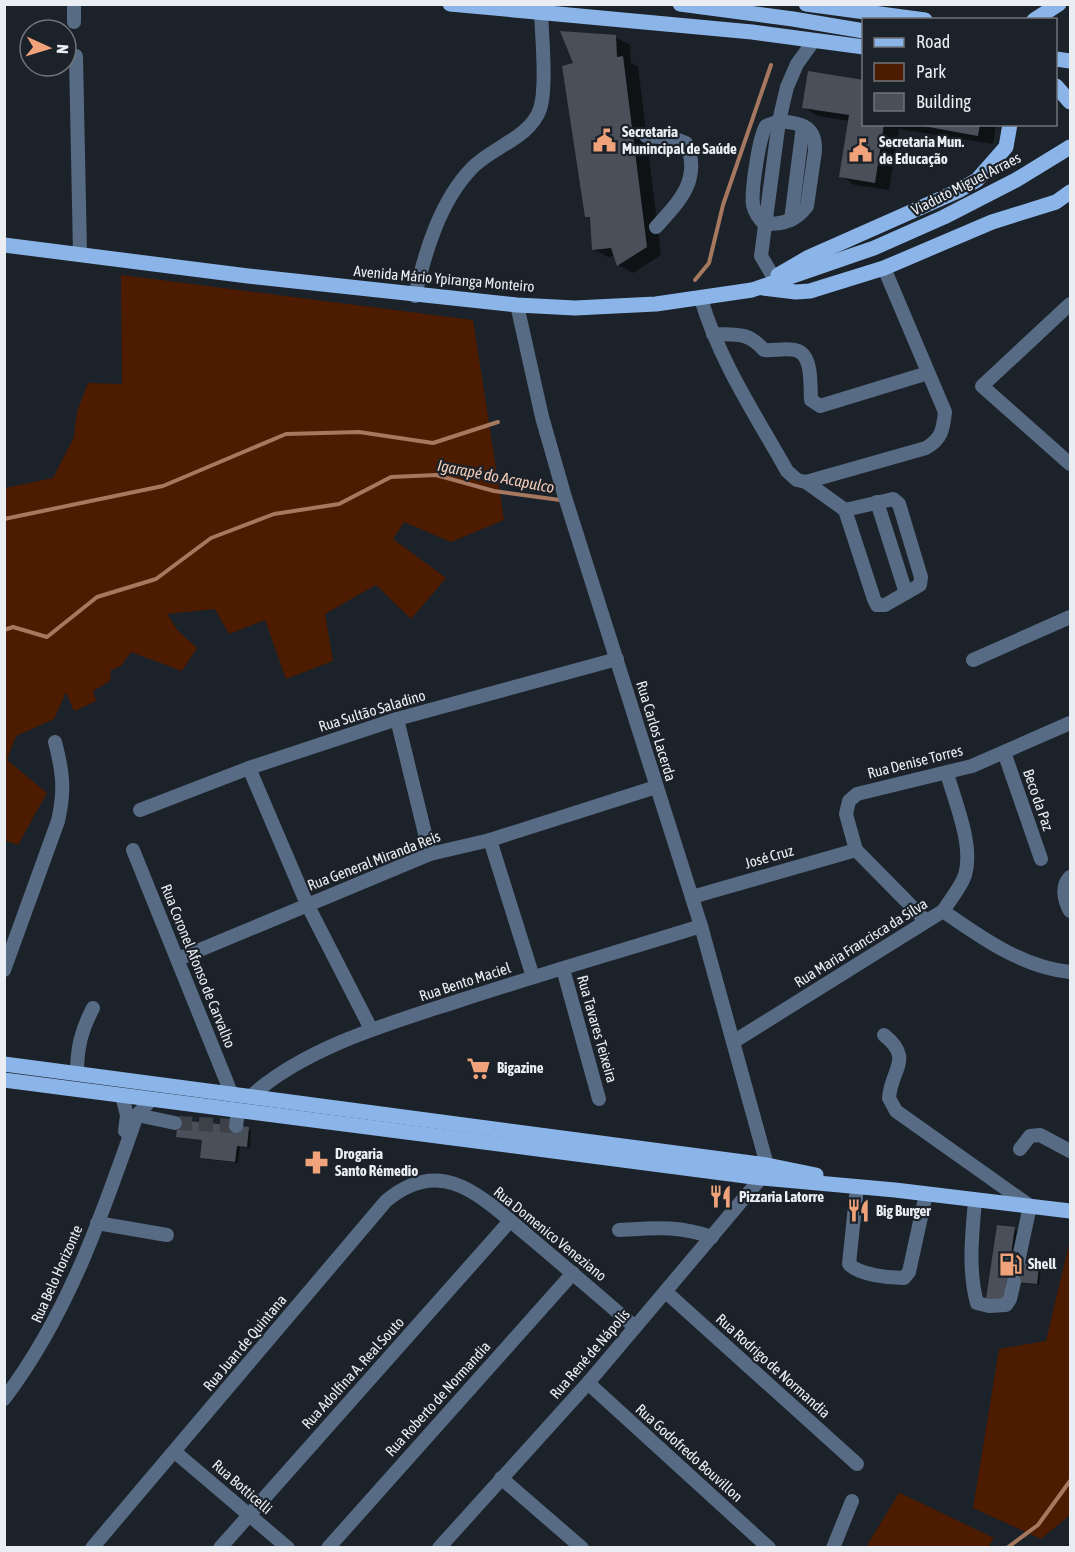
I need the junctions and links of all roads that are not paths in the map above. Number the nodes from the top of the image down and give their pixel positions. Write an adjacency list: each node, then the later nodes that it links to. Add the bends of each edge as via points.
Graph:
1 (450, 4): 5 (main road)
2 (680, 4): 8 (main road)
3 (806, 4): 6 (main road)
4 (1059, 4): 7 (main road)
5 (541, 13): 9 (main road); 27 (street, via 541,107 534,120 474,165 458,183 441,215)
6 (910, 18)
7 (1037, 18)
8 (862, 31)
9 (812, 40): 10 (main road); 14 (street, via 787,87)
10 (862, 47)
11 (76, 78): 23 (street)
12 (1057, 87): 13 (main road)
13 (1071, 102)
14 (778, 121): 19 (street); 19 (street, via 803,126 791,220)
15 (1010, 126): 25 (main road, via 1006,147 977,180 809,257)
16 (646, 136): 20 (street, via 686,143 690,153 690,182)
17 (1071, 147): 22 (main road, Viaduto Miguel Arraes, via 944,217)
18 (1071, 192): 24 (main road, via 1056,202 992,222)
19 (765, 224): 25 (street, via 761,256)
20 (656, 227)
21 (4, 245): 23 (main road, Avenida Mário Ypiranga Monteiro)
22 (874, 248): 26 (main road, Avenida Mário Ypiranga Monteiro)
23 (80, 254): 27 (main road, Avenida Mário Ypiranga Monteiro)
24 (884, 268): 26 (main road, via 810,291); 32 (street)
25 (774, 278): 26 (main road)
26 (760, 288): 28 (main road, Avenida Mário Ypiranga Monteiro)
27 (415, 296): 30 (main road, Avenida Mário Ypiranga Monteiro)
28 (701, 299): 30 (main road, Avenida Mário Ypiranga Monteiro, via 596,307); 31 (street)
29 (1071, 304): 33 (street, via 982,386)
30 (517, 305): 39 (street, Rua Carlos Lacerda, via 545,428)
31 (713, 334): 32 (street, via 747,335 764,350 797,351 804,355 811,400 820,406); 34 (street, via 730,374 787,471)
32 (928, 373): 34 (street, via 945,412 943,429 935,442 926,448)
33 (1071, 464)
34 (806, 482): 36 (street)
35 (877, 502): 36 (street); 37 (street); 37 (street, via 893,499 899,504 921,577 920,585)
36 (845, 510): 37 (street, via 877,605 885,605)
37 (906, 593)
38 (1071, 617): 40 (street)
39 (617, 659): 41 (street, Rua Sultão Saladino); 47 (street, Rua Carlos Lacerda)
40 (973, 660)
41 (397, 719): 45 (street, Rua Sultão Saladino); 52 (street)
42 (1071, 723): 44 (street, Rua Denise Torres)
43 (55, 742): 63 (street, via 63,771 58,822)
44 (1004, 752): 46 (street, Rua Denise Torres); 53 (street, Beco da Paz)
45 (249, 768): 48 (street, Rua Sultão Saladino); 56 (street)
46 (947, 773): 51 (street, Rua Denise Torres, via 857,794 849,801 846,814); 57 (street, Rua Maria Francisca da Silva, via 968,860 964,877)
47 (656, 787): 49 (street, Rua General Miranda Reis); 55 (street, Rua Carlos Lacerda)
48 (140, 810)
49 (490, 840): 52 (street, Rua General Miranda Reis); 65 (street)
50 (133, 850): 61 (street, Rua Coronel Afonso de Carvalho)
51 (856, 850): 55 (street, José Cruz); 59 (street)
52 (430, 854): 56 (street, Rua General Miranda Reis)
53 (1041, 859)
54 (1071, 877): 58 (street, via 1064,892)
55 (692, 897): 60 (street, Rua Carlos Lacerda)
56 (307, 904): 61 (street, Rua General Miranda Reis); 67 (street)
57 (943, 911): 59 (street, Rua Maria Francisca da Silva); 64 (street, via 1017,957 1049,970)
58 (1071, 911)
59 (926, 921): 69 (street, Rua Maria Francisca da Silva)
60 (701, 926): 62 (street, Rua Bento Maciel); 69 (street, Rua Carlos Lacerda)
61 (178, 958): 73 (street, Rua Coronel Afonso de Carvalho)
62 (563, 969): 65 (street, Rua Bento Maciel); 76 (street, Rua Tavares Teixeira)
63 (4, 970)
64 (1071, 972)
65 (533, 977): 67 (street, Rua Bento Maciel)
66 (93, 1008): 71 (street, via 82,1028)
67 (371, 1029): 75 (street, Rua Bento Maciel, via 289,1068)
68 (884, 1035): 90 (street, via 894,1043 899,1056 889,1098 896,1111)
69 (733, 1042): 84 (street, Rua Carlos Lacerda)
70 (4, 1064): 71 (main road)
71 (77, 1074): 73 (main road)
72 (4, 1080): 74 (main road)
73 (232, 1095): 75 (main road)
74 (122, 1096): 77 (main road); 83 (street, Rua Belo Horizonte, via 127,1115)
75 (251, 1096): 80 (main road)
76 (599, 1099)
77 (151, 1100): 78 (main road); 79 (street, Rua Belo Horizonte)
78 (168, 1102): 79 (street, via 176,1123); 80 (main road, via 237,1118)
79 (137, 1115): 83 (street, Rua Belo Horizonte)
80 (472, 1134): 84 (main road)
81 (1020, 1149): 82 (street, via 1030,1136 1040,1135)
82 (1071, 1151)
83 (123, 1154): 93 (street, Rua Belo Horizonte)
84 (764, 1172): 86 (main road); 87 (main road); 96 (street, Rua René de Nápolis)
85 (436, 1180): 92 (street, Rua Domenico Veneziano, via 468,1190); 104 (street, Rua Juan de Quintana, via 400,1189 386,1201)
86 (857, 1187): 87 (main road); 88 (street, via 849,1264 855,1270 889,1278 904,1278 909,1272)
87 (895, 1190): 88 (main road)
88 (926, 1194): 89 (main road)
89 (975, 1201): 90 (main road); 99 (street, via 972,1271 978,1303 1006,1305)
90 (1030, 1206): 91 (main road); 97 (street)
91 (1071, 1211)
92 (510, 1221): 98 (street, Rua Domenico Veneziano); 108 (street, Rua Adolfina A. Real Souto)
93 (98, 1223): 95 (street); 103 (street, Rua Belo Horizonte, via 47,1335)
94 (618, 1230): 96 (street, via 671,1227)
95 (167, 1234)
96 (712, 1237): 100 (street, Rua René de Nápolis)
97 (1018, 1262)
98 (573, 1273): 101 (street, Rua Domenico Veneziano); 112 (street, Rua Roberto de Normandia)
99 (1014, 1282)
100 (666, 1292): 101 (street, Rua René de Nápolis); 105 (street, Rua Rodrigo de Normandia)
101 (635, 1327): 102 (street, Rua René de Nápolis)
102 (588, 1383): 106 (street, Rua René de Nápolis); 115 (street, Rua Godofredo Bouvillon)
103 (4, 1399)
104 (175, 1452): 108 (street, Rua Botticelli); 109 (street, Rua Juan de Quintana)
105 (857, 1464)
106 (501, 1478): 113 (street, Rua René de Nápolis); 114 (street)
107 (852, 1501): 116 (street)
108 (248, 1515): 110 (street, Rua Adolfina A. Real Souto); 111 (street, Rua Botticelli)
109 (92, 1548)
110 (220, 1548)
111 (288, 1548)
112 (328, 1548)
113 (439, 1548)
114 (582, 1548)
115 (769, 1548)
116 (833, 1548)

